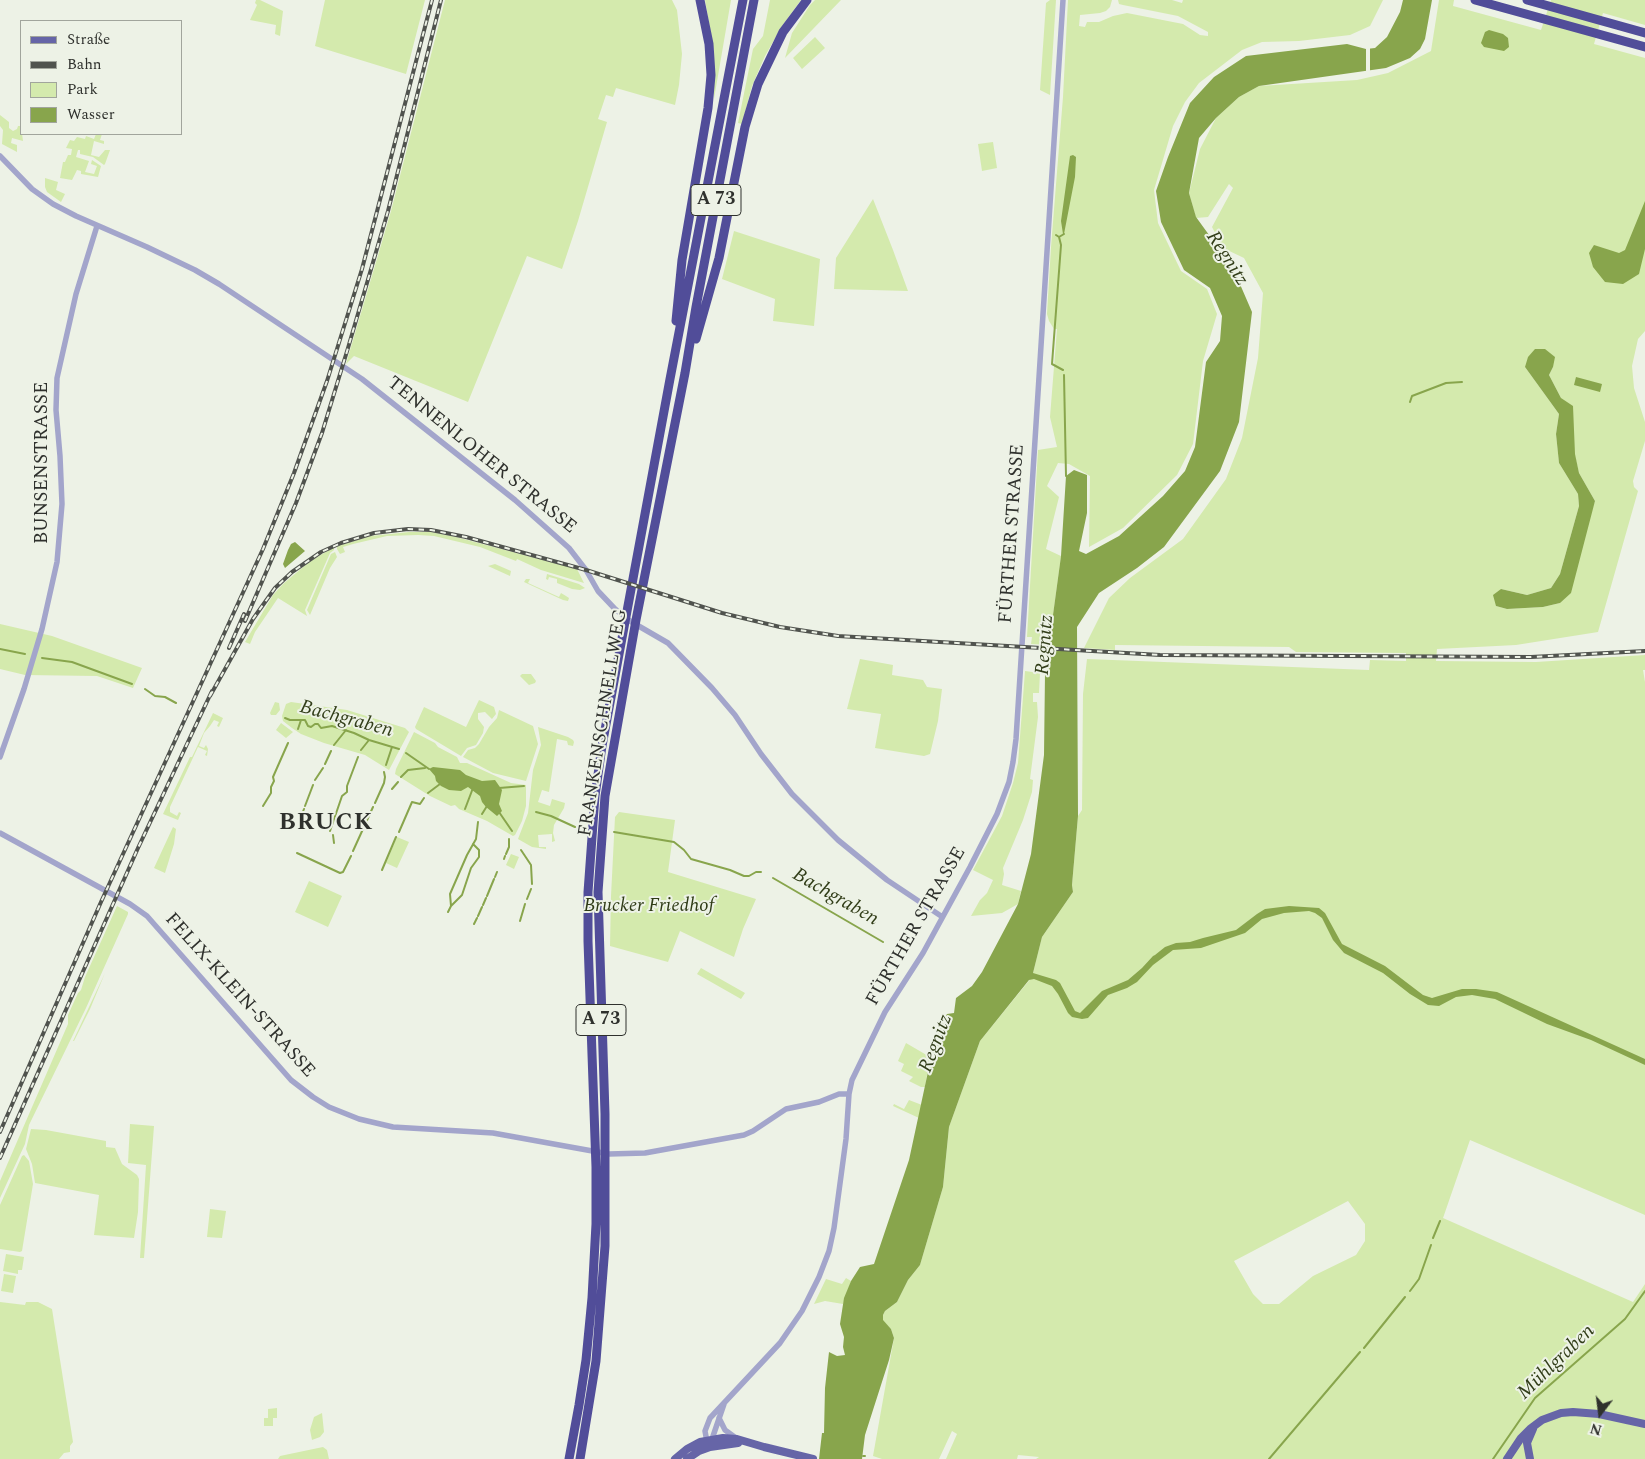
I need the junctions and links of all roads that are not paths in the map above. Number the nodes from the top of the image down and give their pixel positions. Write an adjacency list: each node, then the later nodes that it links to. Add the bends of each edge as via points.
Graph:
1 (700, 0): 15 (highway, via 709,44 711,75 682,260)
2 (737, 0): 11 (highway, via 732,28)
3 (743, 0): 11 (highway, FRANKENSCHNELLWEG / A 73)
4 (754, 0): 14 (highway, FRANKENSCHNELLWEG / A 73)
5 (807, 0): 14 (highway, via 783,32 754,97 719,258)
6 (1063, 0): 18 (street, FÜRTHER STRASSE, via 1013,762 997,814)
7 (1476, 0): 10 (highway)
8 (1527, 0): 9 (highway)
9 (1645, 33)
10 (1645, 47)
11 (733, 48): 15 (highway, FRANKENSCHNELLWEG / A 73)
12 (0, 156): 13 (street, TENNENLOHER STRASSE, via 40,194)
13 (98, 226): 16 (street, BUNSENSTRASSE, via 76,294 58,372 56,410 62,504 57,562 40,634); 18 (street, TENNENLOHER STRASSE, via 196,270 229,290 357,376 480,473 559,538 615,609 668,643 724,702 792,794 838,840 887,880)
14 (685, 373): 28 (highway, FRANKENSCHNELLWEG / A 73, via 605,796 598,892 606,1246 596,1362)
15 (670, 379): 27 (highway, FRANKENSCHNELLWEG / A 73, via 602,746 593,814 588,941 596,1224 587,1350)
16 (0, 757)
17 (0, 834): 19 (street, FELIX-KLEIN-STRASSE, via 147,916 286,1074 329,1107 359,1119 407,1128 475,1130 621,1154 645,1153 736,1137 753,1131 786,1109)
18 (941, 916): 19 (street, FÜRTHER STRASSE, via 923,953 885,1012 854,1074)
19 (848, 1094): 20 (street, FÜRTHER STRASSE, via 846,1139 834,1228 819,1277 785,1337)
20 (725, 1402): 21 (street, FÜRTHER STRASSE); 25 (street, FÜRTHER STRASSE, via 707,1423 705,1432)
21 (719, 1418): 24 (street, via 725,1430); 25 (street, FÜRTHER STRASSE)
22 (1645, 1424): 23 (main road, via 1573,1412 1551,1416)
23 (1536, 1425): 32 (main road, via 1521,1438); 33 (main road, via 1527,1443)
24 (737, 1439): 25 (main road); 26 (main road)
25 (709, 1442): 26 (main road); 29 (main road, via 687,1449); 30 (main road)
26 (750, 1443): 31 (main road)
27 (569, 1459)
28 (580, 1459)
29 (675, 1459)
30 (687, 1459)
31 (813, 1459)
32 (1507, 1459)
33 (1530, 1459)

